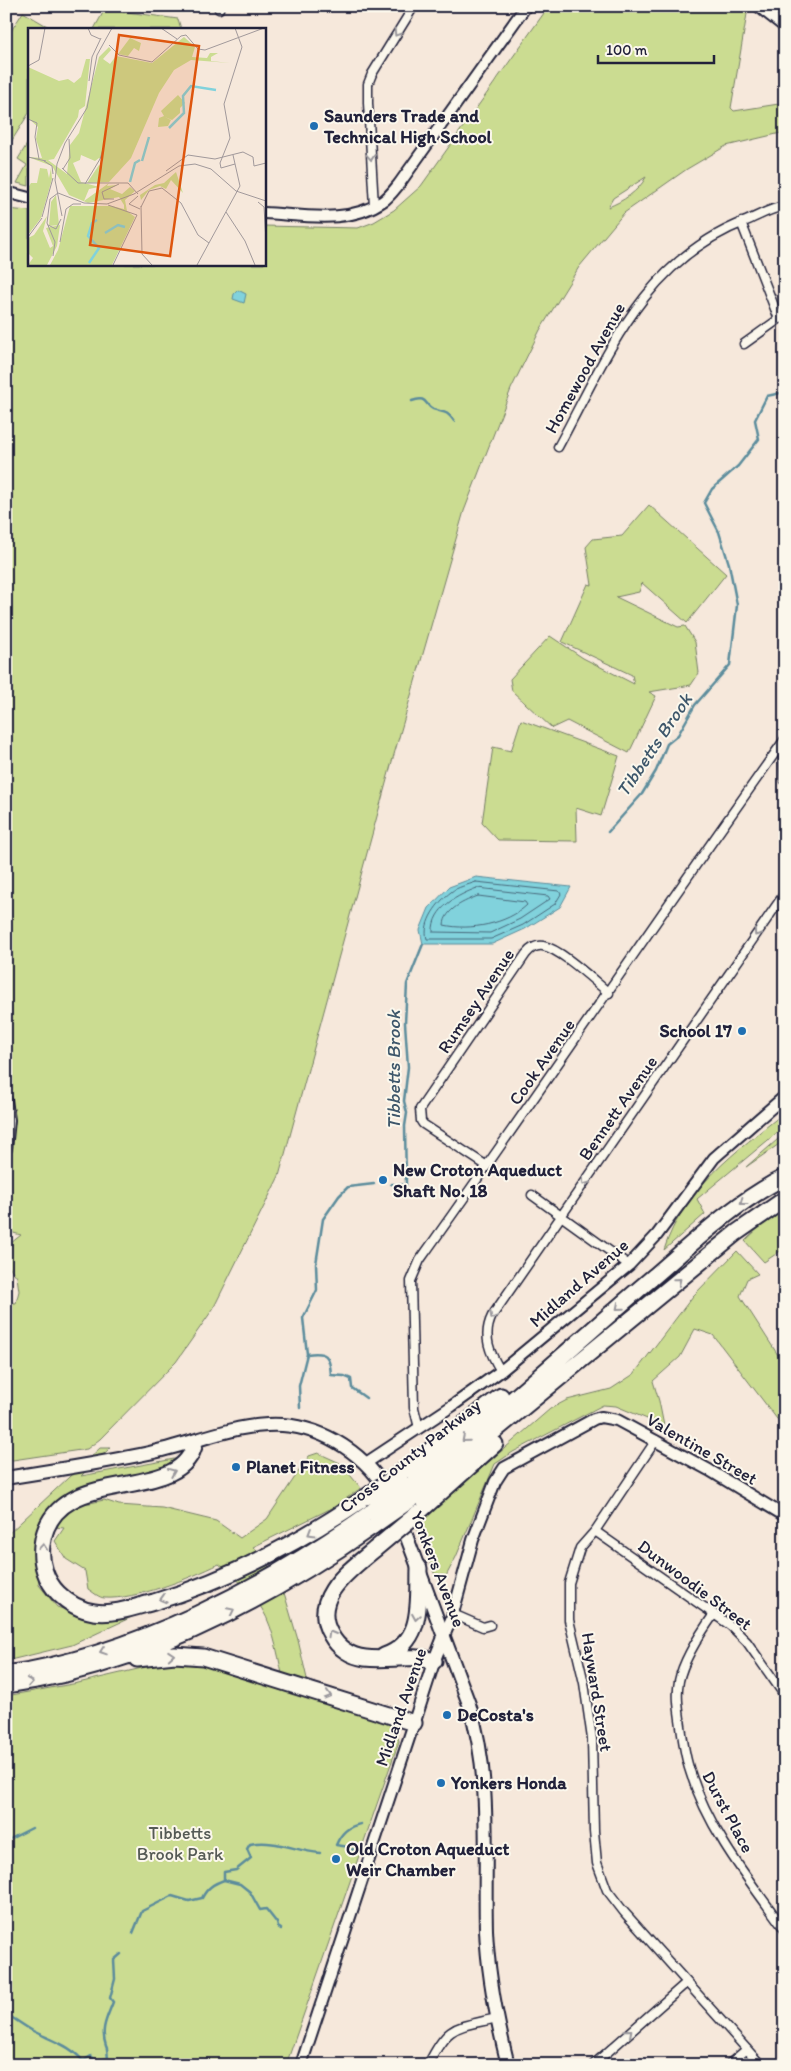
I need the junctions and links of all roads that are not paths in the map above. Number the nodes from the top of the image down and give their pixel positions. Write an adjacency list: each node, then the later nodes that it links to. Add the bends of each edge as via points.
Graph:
1 (414, 6): 7 (street, one-way to 7, via 368,84)
2 (526, 6): 7 (street, via 399,184)
3 (758, 6): 4 (street)
4 (785, 27)
5 (6, 192): 6 (street)
6 (28, 198)
7 (374, 206): 9 (street, via 357,214 338,217)
8 (785, 206): 10 (street, Homewood Avenue)
9 (265, 213)
10 (741, 222): 11 (street); 13 (street, Homewood Avenue, via 710,237 671,266 657,281 627,319)
11 (782, 319): 12 (street)
12 (744, 344)
13 (558, 448)
14 (784, 740): 15 (street); 17 (street, Cook Avenue)
15 (785, 781)
16 (785, 893): 25 (street, Bennett Avenue, one-way to 25)
17 (609, 993): 21 (street, Cook Avenue); 21 (street, Rumsey Avenue, via 557,952 544,946 530,949 420,1109 421,1121)
18 (785, 1096): 26 (street, Midland Avenue, via 714,1158 661,1230)
19 (6, 1100): 20 (street, via 9,1120)
20 (6, 1149)
21 (487, 1166): 29 (street, Cook Avenue, via 414,1272 414,1408)
22 (785, 1177): 34 (highway, one-way to 34, via 733,1210 581,1338 533,1371)
23 (532, 1195): 25 (street)
24 (785, 1199): 34 (highway, one-way to 24, via 518,1422 563,1376 747,1225)
25 (561, 1216): 26 (street); 27 (street, Bennett Avenue, one-way to 27, via 490,1321 488,1343)
26 (629, 1265): 27 (street, Midland Avenue)
27 (501, 1371): 29 (street, Midland Avenue)
28 (601, 1417): 30 (street, Valentine Street, via 617,1420); 39 (street, Midland Avenue, via 504,1468 495,1482 473,1540)
29 (419, 1428): 32 (street, Midland Avenue)
30 (656, 1440): 35 (street, Valentine Street); 37 (street, Hayward Street)
31 (195, 1442): 32 (main road, Yonkers Avenue, via 242,1429 283,1425 326,1436); 33 (main road, Yonkers Avenue); 34 (highway, one-way to 31, bridge, via 366,1497 273,1554 228,1576 176,1595 105,1613 86,1610 64,1599 49,1581 42,1557 46,1530 55,1513 81,1496 177,1470 190,1457)
32 (366, 1463): 38 (main road, Yonkers Avenue, via 392,1499)
33 (6, 1478)
34 (410, 1492): 36 (highway, Cross County Parkway, bridge); 43 (highway, one-way to 34, bridge, via 353,1655 338,1644 327,1627 327,1600 336,1584 375,1549)
35 (785, 1516)
36 (372, 1519): 45 (highway, Cross County Parkway, one-way to 36, via 173,1638 250,1602 323,1560); 46 (highway, Cross County Parkway, one-way to 46, via 177,1622 76,1660)
37 (595, 1531): 40 (street, Dunwoodie Street); 51 (street, Hayward Street, via 580,1548 569,1583 568,1607 592,1740 597,1863 607,1890)
38 (418, 1568): 42 (main road, Yonkers Avenue); 43 (highway, one-way to 43, via 417,1614 412,1633 396,1651)
39 (453, 1614): 41 (street, via 483,1627); 42 (street, Midland Avenue)
40 (714, 1614): 48 (street, Dunwoodie Street, via 747,1642); 50 (street, Durst Place, via 700,1635 679,1684 678,1704 689,1770 718,1835)
41 (490, 1625)
42 (444, 1636): 44 (main road, Midland Avenue); 52 (main road, Yonkers Avenue, via 469,1704 482,1755 486,1932)
43 (371, 1658): 44 (highway)
44 (434, 1661): 49 (main road, Midland Avenue)
45 (106, 1663): 47 (highway, Cross County Parkway, one-way to 45); 49 (highway, one-way to 49, via 175,1655 203,1657)
46 (6, 1674)
47 (6, 1685)
48 (785, 1696)
49 (414, 1723): 54 (street, Midland Avenue)
50 (785, 1930)
51 (686, 1983): 53 (street, Hayward Street); 57 (street, one-way to 51)
52 (497, 2018): 55 (street, via 449,2032); 56 (main road, Yonkers Avenue)
53 (747, 2049): 58 (street); 59 (street, Hayward Street)
54 (302, 2065)
55 (428, 2065)
56 (508, 2065)
57 (593, 2065)
58 (728, 2065)
59 (761, 2065)

